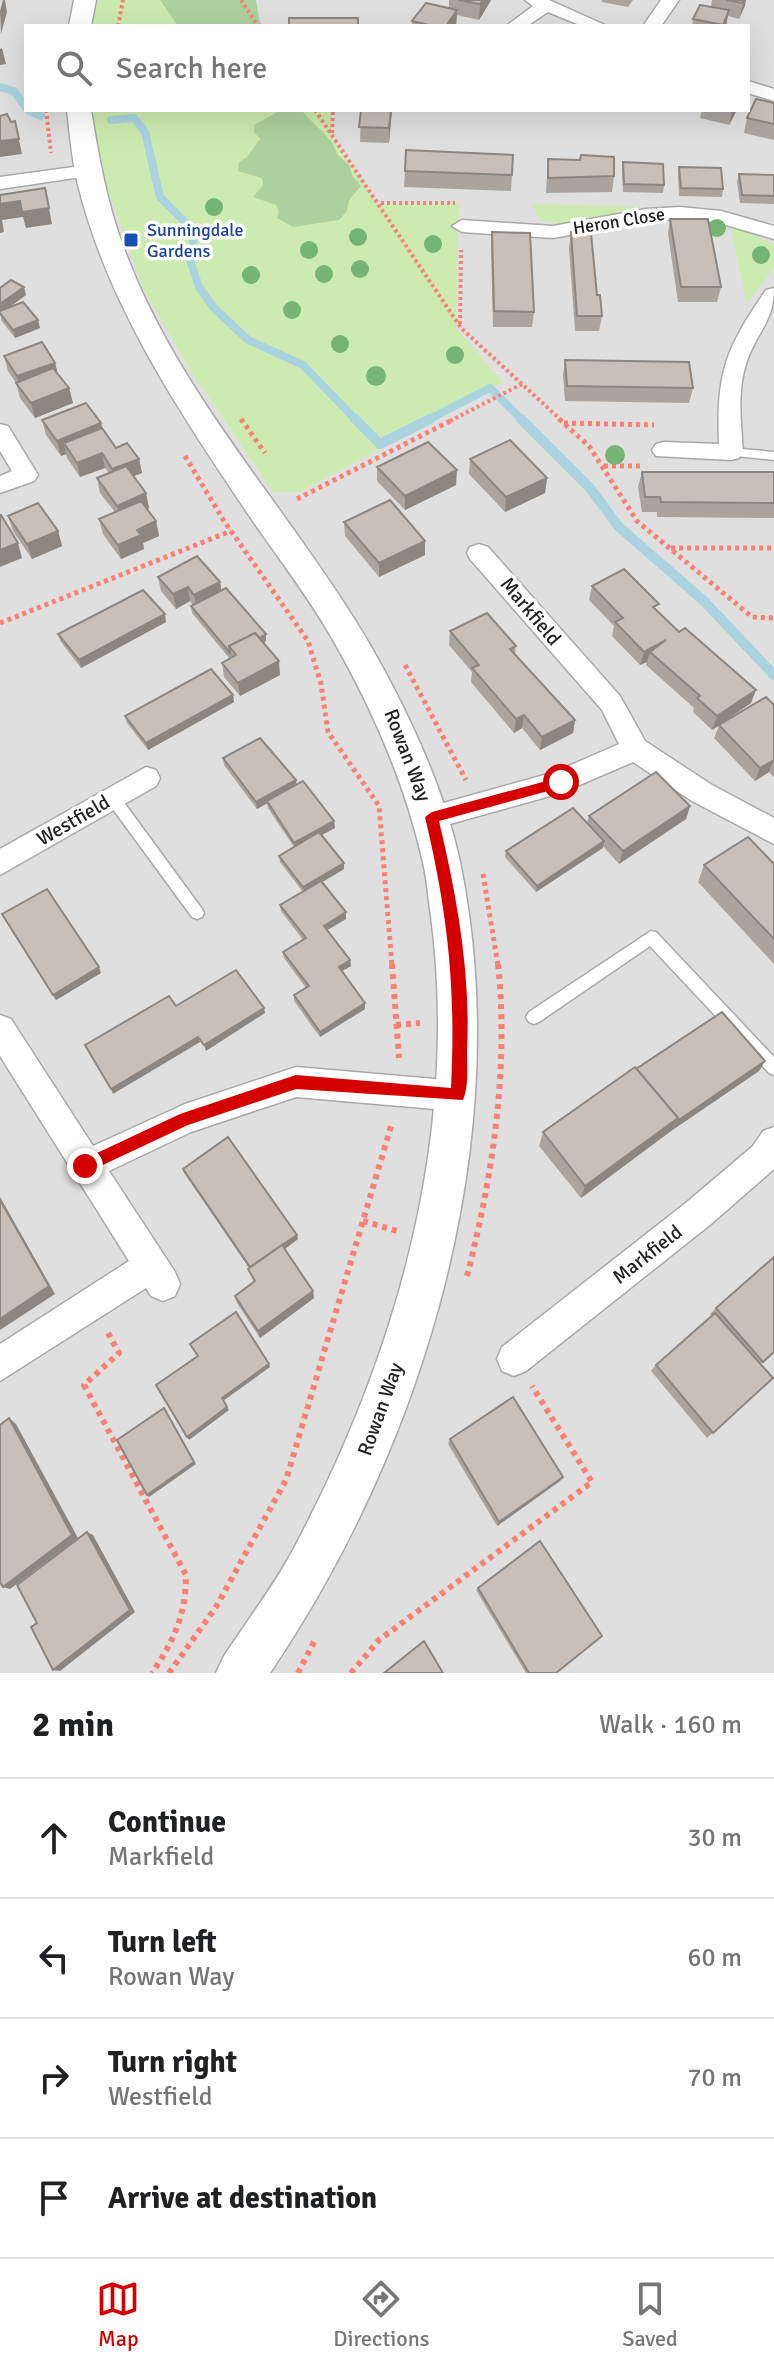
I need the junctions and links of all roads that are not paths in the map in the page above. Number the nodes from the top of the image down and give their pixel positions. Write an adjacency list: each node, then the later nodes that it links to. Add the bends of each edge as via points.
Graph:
1 (85, 0): 4 (street)
2 (670, 0): 7 (street)
3 (540, 2): 5 (street); 6 (street)
4 (80, 24)
5 (517, 24)
6 (593, 24)
7 (653, 24)
8 (750, 88): 9 (street)
9 (774, 95)
10 (79, 112): 11 (street, Rowan Way)
11 (71, 173): 12 (street); 25 (street, Rowan Way, via 102,225 128,294 170,371 382,691)
12 (0, 183)
13 (462, 226): 14 (street, Heron Close, via 553,232 680,213 721,217)
14 (774, 233)
15 (774, 295): 18 (street, via 743,337 735,359 728,386)
16 (0, 432): 20 (street, via 26,475)
17 (664, 450): 18 (street)
18 (731, 452): 19 (lane)
19 (774, 456)
20 (0, 485)
21 (479, 553): 22 (street, Markfield, via 611,703)
22 (635, 749): 25 (street, via 561,782); 26 (street, Markfield)
23 (146, 778): 24 (street, Westfield)
24 (112, 797): 27 (street, Westfield); 28 (lane)
25 (432, 817): 32 (street, Rowan Way, via 458,956)
26 (774, 832)
27 (0, 863)
28 (197, 913)
29 (534, 1017): 31 (lane, via 651,937)
30 (0, 1029): 34 (street)
31 (774, 1068)
32 (458, 1096): 34 (street, via 296,1082 185,1119); 37 (street, Rowan Way, via 444,1202 377,1428 309,1569)
33 (774, 1142): 35 (street, Markfield, via 764,1157 699,1213)
34 (85, 1166): 36 (street, via 158,1275 92,1304)
35 (514, 1359)
36 (0, 1364)
37 (241, 1673)

